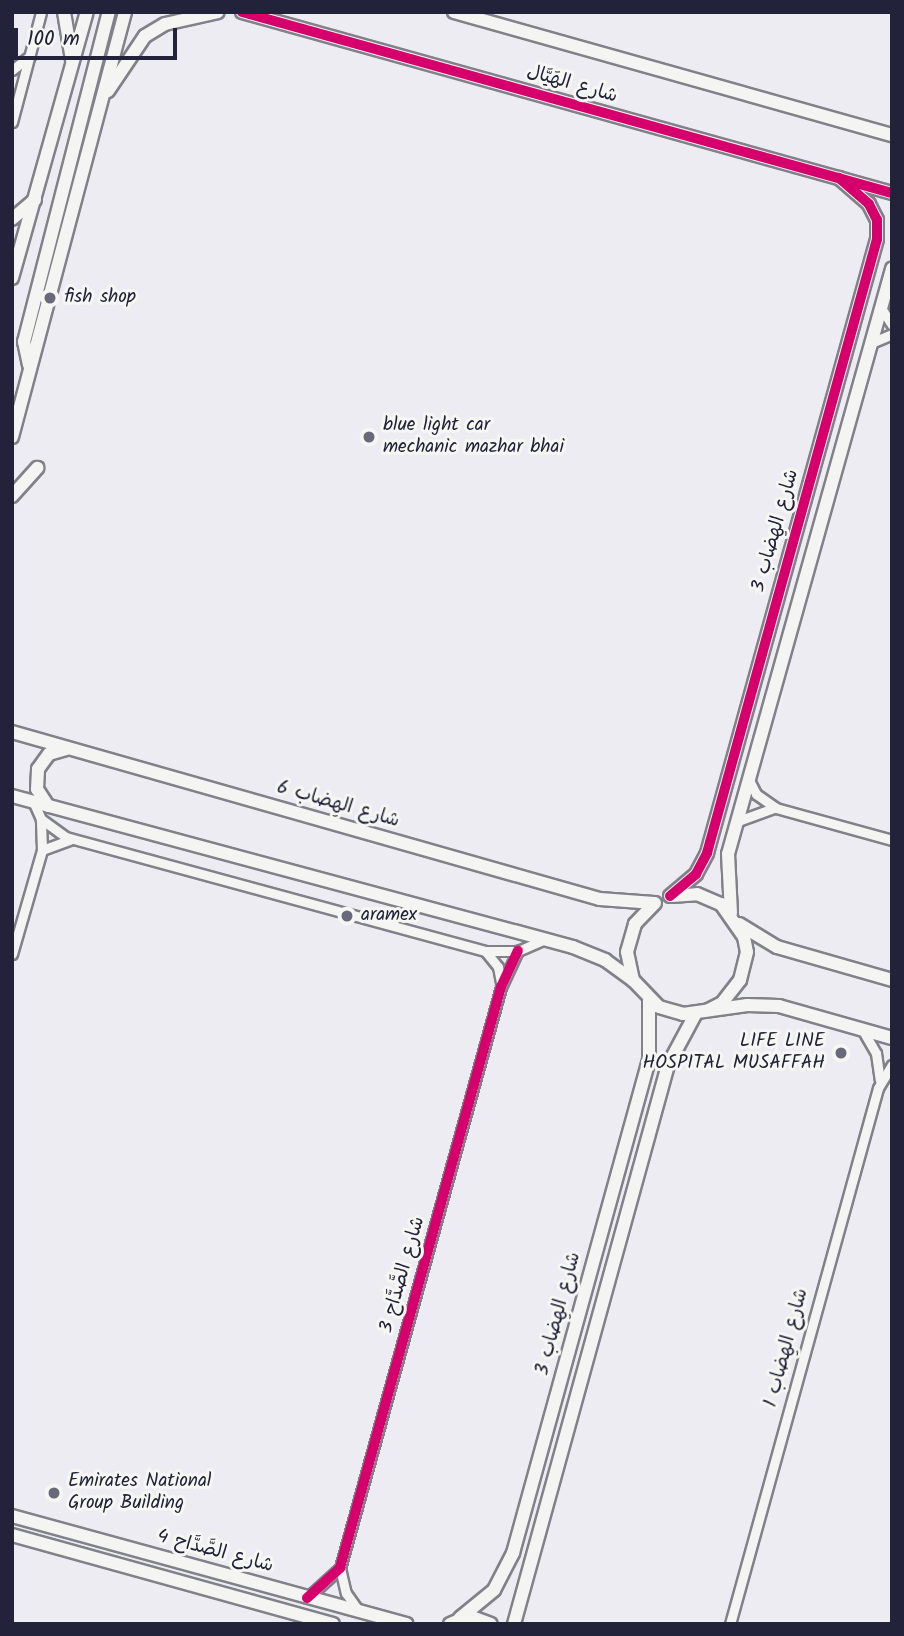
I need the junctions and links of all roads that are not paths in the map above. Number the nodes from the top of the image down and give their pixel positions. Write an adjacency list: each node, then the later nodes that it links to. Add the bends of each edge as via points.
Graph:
1 (41, 12): 9 (street)
2 (64, 12): 10 (street)
3 (87, 12): 10 (street)
4 (109, 12): 28 (street, via 24,342)
5 (125, 12): 13 (street)
6 (218, 12): 13 (street, via 165,24 145,36)
7 (242, 12): 17 (street, شارع الهَيَّال)
8 (454, 12): 16 (street, شارع الهَيَّال)
9 (32, 55): 11 (street); 14 (street)
10 (72, 65): 19 (street)
11 (12, 70)
12 (12, 94): 14 (street)
13 (101, 103): 28 (street)
14 (17, 106): 15 (street)
15 (12, 122)
16 (892, 135)
17 (839, 178): 18 (street, شارع الهَيَّال); 21 (street, شارع الهِضاب 3, via 864,197 877,220)
18 (892, 192)
19 (35, 200): 20 (street); 23 (street)
20 (12, 219)
21 (868, 271): 22 (street, via 881,262); 44 (street, شارع الهِضاب 3, via 706,853 696,874)
22 (891, 273): 24 (street)
23 (12, 278)
24 (881, 308): 25 (street); 27 (street)
25 (892, 325)
26 (892, 334): 27 (street)
27 (871, 343): 34 (street)
28 (30, 368): 29 (street)
29 (12, 437)
30 (37, 468): 31 (street)
31 (12, 496)
32 (12, 732): 33 (street, شارع الهِضاب 6)
33 (66, 749): 37 (street, via 49,754 38,769 37,789); 45 (street, شارع الهِضاب 6, via 600,899)
34 (749, 780): 38 (street, via 756,794); 40 (street)
35 (12, 796): 36 (street)
36 (33, 801): 37 (street); 39 (street)
37 (48, 806): 47 (street)
38 (776, 808): 40 (street); 42 (street)
39 (41, 819): 41 (street); 43 (street)
40 (737, 821): 46 (street, via 728,862)
41 (72, 839): 43 (street); 48 (street)
42 (892, 841)
43 (42, 850): 50 (street)
44 (670, 896): 45 (street); 46 (street, via 697,894)
45 (654, 903): 51 (street, via 629,938)
46 (735, 918): 52 (street, via 777,947); 55 (street, via 747,952 745,966 732,993)
47 (545, 939): 49 (street); 51 (street, via 594,955)
48 (485, 951): 49 (street); 53 (street, via 498,967)
49 (518, 951): 53 (street, شارع الصَّدَّاح 3)
50 (12, 954)
51 (633, 980): 54 (street)
52 (892, 980)
53 (501, 988): 62 (street, شارع الصَّدَّاح 3)
54 (649, 1001): 55 (street, via 671,1012); 65 (street, شارع الهِضاب 3, via 649,1060 513,1553 494,1590)
55 (702, 1012): 56 (street, via 779,1006); 69 (street, شارع الهِضاب 3, via 668,1065)
56 (862, 1029): 57 (street); 59 (street, شارع الهِضاب 1, via 876,1054)
57 (892, 1038)
58 (892, 1065): 59 (street, شارع الهِضاب 1)
59 (880, 1082): 70 (street, شارع الهِضاب 1)
60 (12, 1516): 63 (street, شارع الصَّدَّاح 4)
61 (12, 1535): 66 (street, شارع الصَّدَّاح 4)
62 (340, 1568): 63 (street); 64 (street, via 346,1593)
63 (307, 1598): 64 (street, شارع الصَّدَّاح 4)
64 (362, 1613): 67 (street, شارع الصَّدَّاح 4)
65 (451, 1622): 68 (street, via 479,1618)
66 (333, 1624)
67 (407, 1624)
68 (491, 1624)
69 (514, 1624)
70 (730, 1624)

